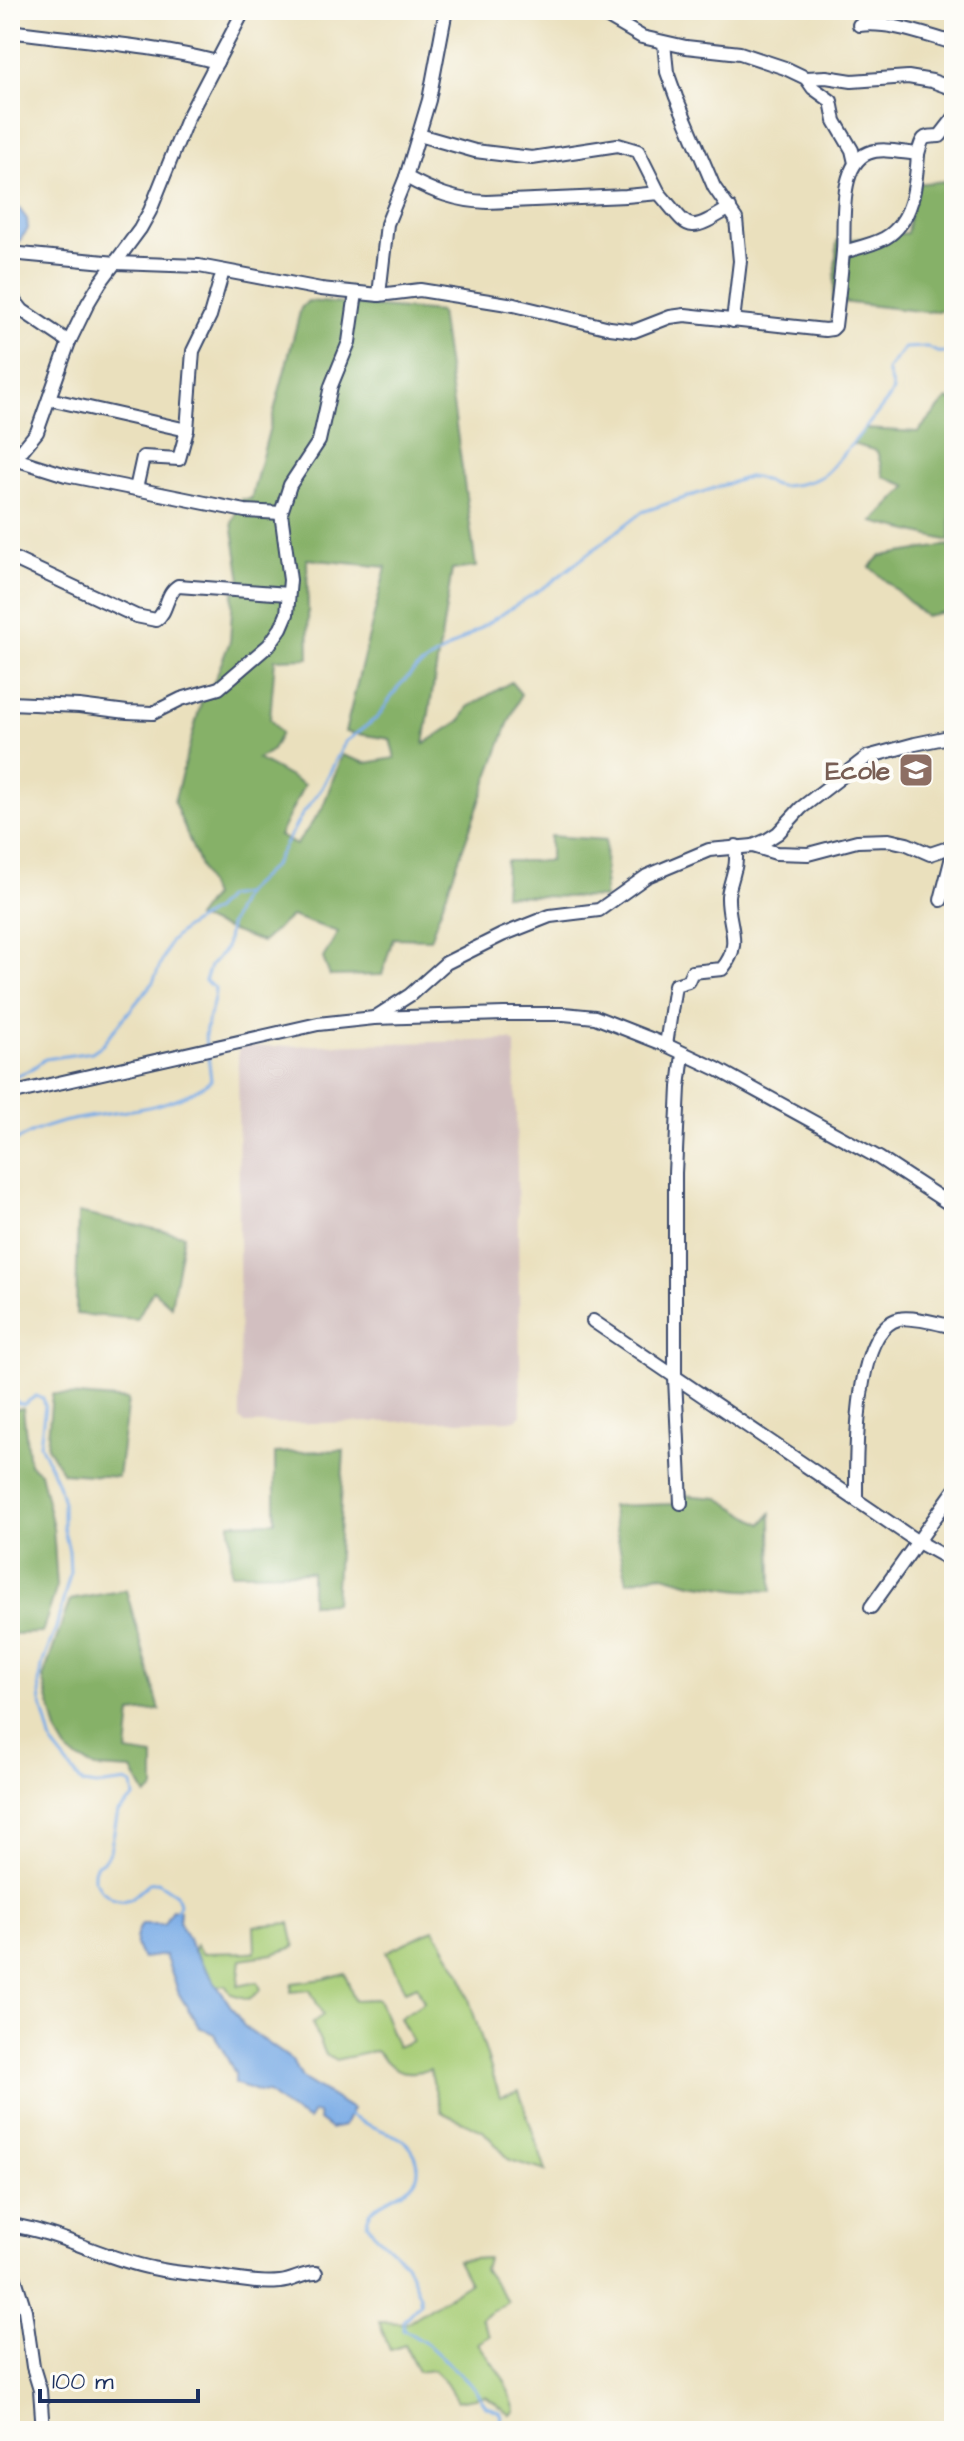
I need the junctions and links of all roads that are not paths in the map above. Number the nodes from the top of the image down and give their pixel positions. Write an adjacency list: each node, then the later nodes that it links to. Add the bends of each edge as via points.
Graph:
1 (244, 10): 8 (street)
2 (446, 10): 12 (street)
3 (596, 10): 6 (street, via 642,37)
4 (859, 25): 7 (street)
5 (10, 31): 8 (street, via 171,50)
6 (664, 43): 9 (street, via 740,53); 17 (street, via 676,97 714,187)
7 (954, 43)
8 (217, 62): 20 (street, via 150,211)
9 (806, 78): 10 (street, via 908,77); 14 (street, via 831,101)
10 (954, 89)
11 (954, 118): 13 (street, via 940,136 924,137)
12 (419, 135): 15 (street); 16 (street, via 475,151 532,158 629,147 638,151)
13 (918, 154): 14 (street, via 878,150); 18 (street, via 916,188 898,226 882,239)
14 (855, 163): 18 (street, via 844,204)
15 (406, 177): 16 (street, via 465,201); 24 (street, via 387,224)
16 (659, 193): 17 (street, via 689,226 697,227)
17 (730, 208): 25 (street, via 740,261)
18 (843, 252): 25 (street, via 832,329)
19 (10, 253): 20 (street)
20 (116, 263): 21 (street); 26 (street)
21 (223, 271): 22 (street); 28 (street, via 193,351)
22 (356, 293): 24 (street); 31 (street, via 349,342 331,386 319,441 290,485)
23 (10, 295): 26 (street, via 23,311)
24 (379, 295): 25 (street, via 420,290 634,331 685,315)
25 (733, 321)
26 (69, 342): 27 (street)
27 (49, 399): 28 (street); 29 (street, via 37,432)
28 (187, 430): 30 (street, via 178,460 143,457)
29 (12, 465): 30 (street)
30 (136, 489): 31 (street)
31 (281, 513): 33 (street)
32 (10, 557): 33 (street, via 136,616 156,620 178,586)
33 (288, 594): 34 (street, via 287,614 269,645 219,688 153,713)
34 (10, 703)
35 (954, 736): 37 (street, via 867,757 801,808 778,833)
36 (736, 846): 37 (street); 40 (street, via 709,850 647,876 599,910 550,916 502,935 446,963); 41 (street, via 729,892 735,941 729,961 722,969 696,971 675,985)
37 (753, 846): 38 (street, via 808,854 857,841 889,840 930,854)
38 (954, 848): 39 (street)
39 (941, 900)
40 (374, 1018): 41 (street, via 564,1014 595,1017); 43 (street, via 318,1024)
41 (666, 1045): 42 (street)
42 (683, 1054): 44 (street, via 879,1158); 47 (street, via 675,1173)
43 (10, 1094)
44 (954, 1207)
45 (593, 1321): 47 (street)
46 (954, 1327): 49 (street, via 900,1319 888,1324 876,1341 860,1394)
47 (675, 1378): 49 (street); 50 (street)
48 (954, 1491): 51 (street)
49 (856, 1499): 51 (street)
50 (681, 1503)
51 (918, 1542): 52 (street); 53 (street)
52 (954, 1562)
53 (871, 1607)
54 (10, 2225): 56 (street, via 169,2271 261,2283)
55 (10, 2263): 57 (street, via 25,2310)
56 (316, 2273)
57 (43, 2431)

